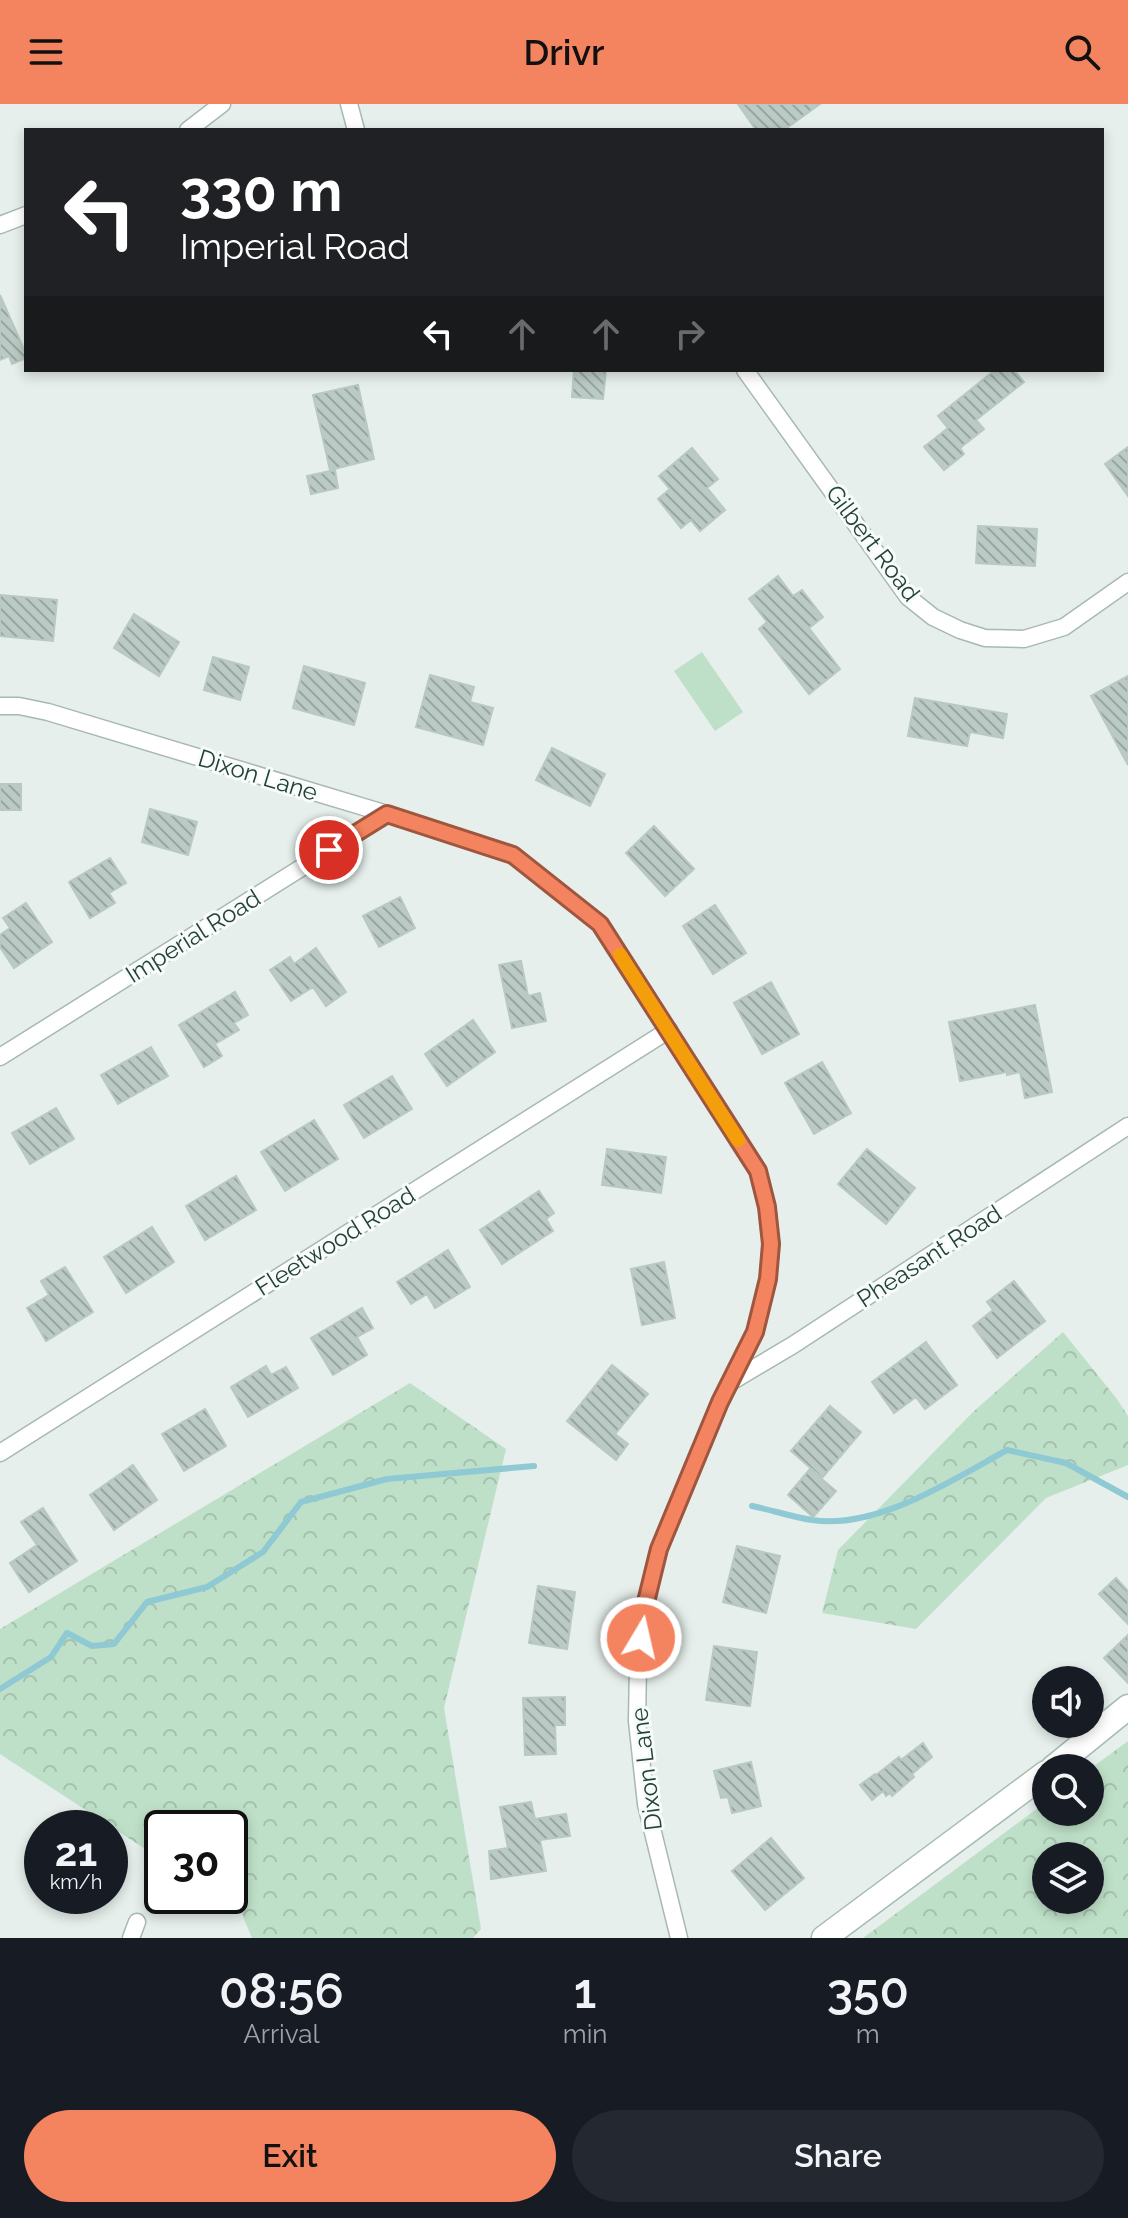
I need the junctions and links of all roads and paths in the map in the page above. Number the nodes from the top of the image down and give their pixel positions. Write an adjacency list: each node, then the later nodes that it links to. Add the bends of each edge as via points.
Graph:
1 (222, 104): 3 (street)
2 (349, 104): 4 (street)
3 (191, 128)
4 (355, 128)
5 (24, 216): 6 (street)
6 (0, 225)
7 (746, 372): 8 (street, Gilbert Road, via 908,597 933,617 985,638 1024,639 1064,627)
8 (1128, 582)
9 (0, 706): 10 (street, Dixon Lane, via 48,712)
10 (387, 814): 11 (street, Dixon Lane, via 513,855 600,924); 12 (street, Imperial Road)
11 (669, 1030): 14 (street, Dixon Lane, via 758,1171 767,1207 768,1279 755,1332); 15 (street, Fleetwood Road)
12 (0, 1057)
13 (1128, 1126): 14 (street, Pheasant Road)
14 (729, 1383): 19 (street, Dixon Lane, via 659,1549 638,1665 637,1721 646,1804)
15 (0, 1453)
16 (1128, 1707): 17 (main road)
17 (1070, 1754)
18 (1032, 1783): 20 (main road)
19 (679, 1938)
20 (824, 1938)

